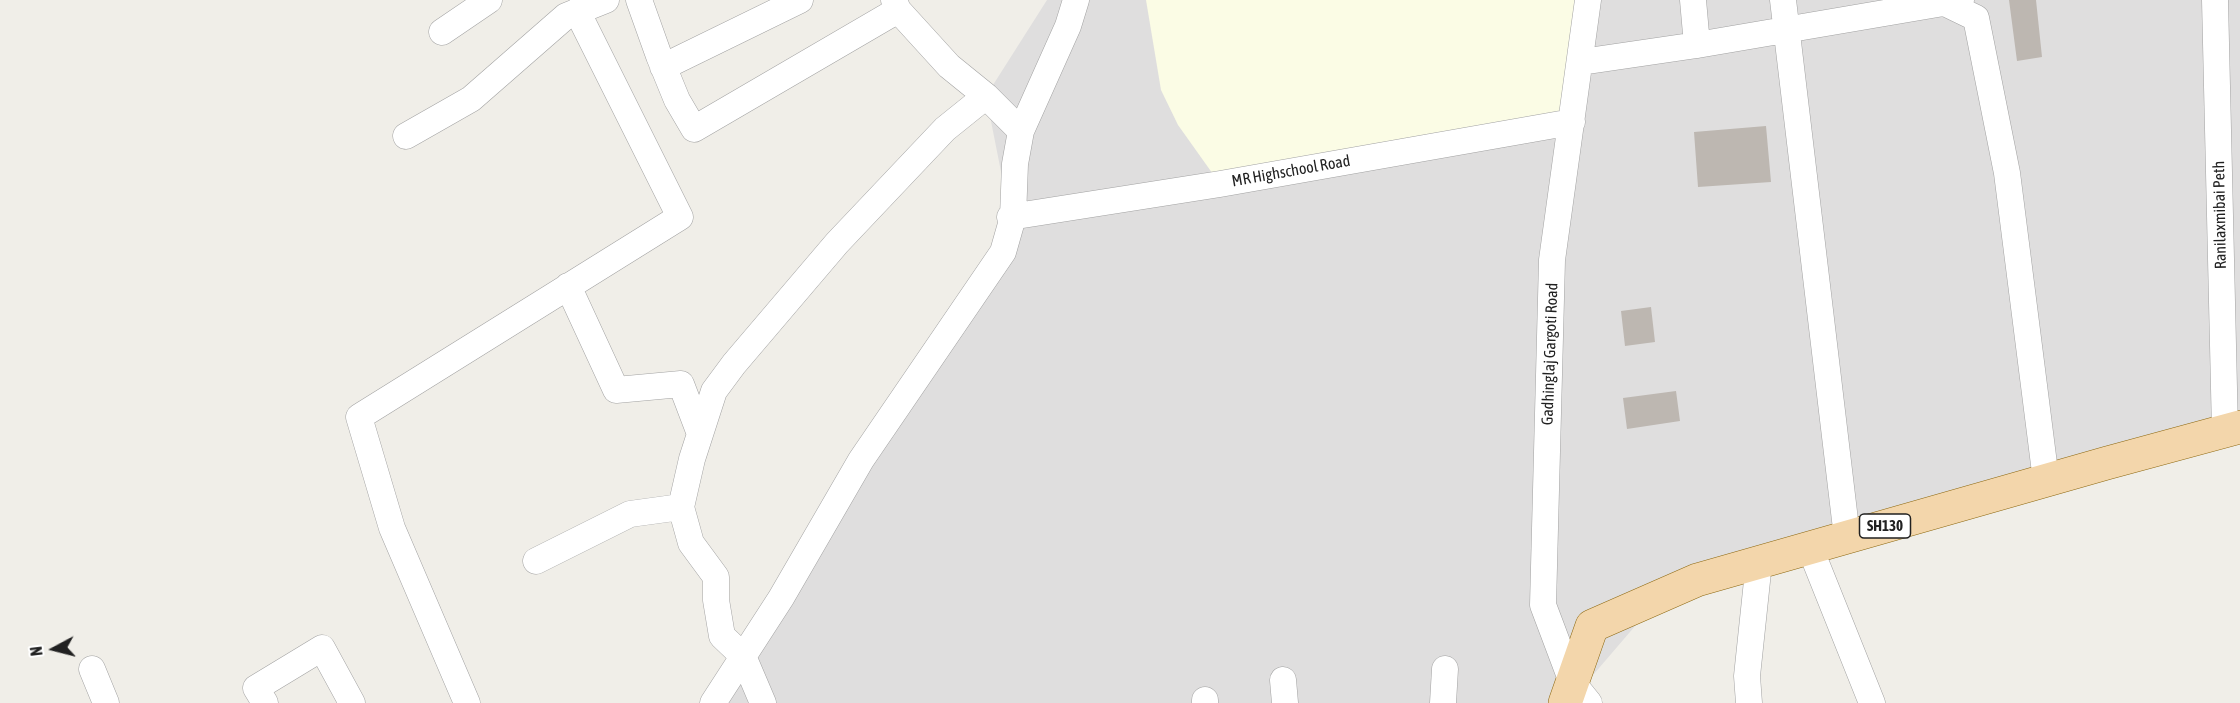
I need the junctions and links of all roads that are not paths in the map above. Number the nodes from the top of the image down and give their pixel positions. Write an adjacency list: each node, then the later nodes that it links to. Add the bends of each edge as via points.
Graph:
1 (489, 0): 13 (street)
2 (639, 0): 16 (street)
3 (800, 0): 16 (street)
4 (1076, 0): 19 (street)
5 (1588, 0): 15 (street, Gadhinglaj Gargoti Road)
6 (1693, 0): 14 (street)
7 (1783, 0): 12 (street)
8 (2215, 0): 23 (street, Ranilaxmibai Peth)
9 (1951, 1): 12 (street); 25 (street, via 1976,18 2007,172)
10 (595, 4): 20 (street, via 566,15 471,99); 22 (street, via 680,217)
11 (896, 5): 16 (street, via 694,129); 17 (street, via 949,66)
12 (1786, 30): 14 (street); 27 (street)
13 (442, 32)
14 (1697, 45): 15 (street)
15 (1581, 62): 18 (street, Gadhinglaj Gargoti Road)
16 (663, 67)
17 (986, 96): 19 (street); 24 (street, via 945,129 844,236 734,364 714,391)
18 (1572, 122): 21 (street, MR Highschool Road); 34 (street, Gadhinglaj Gargoti Road, via 1552,260 1543,605)
19 (1021, 131): 21 (street)
20 (406, 136)
21 (1011, 217): 31 (street, via 1003,252 861,460)
22 (568, 286): 24 (street, via 616,390 681,384); 38 (street, via 359,417 392,528)
23 (2233, 429): 25 (main road, SH130)
24 (700, 434): 26 (street)
25 (2046, 480): 27 (main road, SH130)
26 (681, 507): 29 (street, via 630,514); 31 (street, via 691,543 716,577 722,636)
27 (1846, 537): 28 (main road, SH130)
28 (1810, 548): 30 (main road, SH130); 43 (street)
29 (536, 561)
30 (1759, 562): 34 (main road, SH130, via 1697,580 1592,627); 42 (street, via 1747,676)
31 (743, 656): 39 (street); 40 (street)
32 (92, 669): 35 (street)
33 (1446, 669): 41 (street)
34 (1576, 696)
35 (106, 703)
36 (265, 703): 37 (street, via 256,688 322,648)
37 (352, 703)
38 (467, 703)
39 (713, 703)
40 (763, 703)
41 (1443, 703)
42 (1749, 703)
43 (1872, 703)

